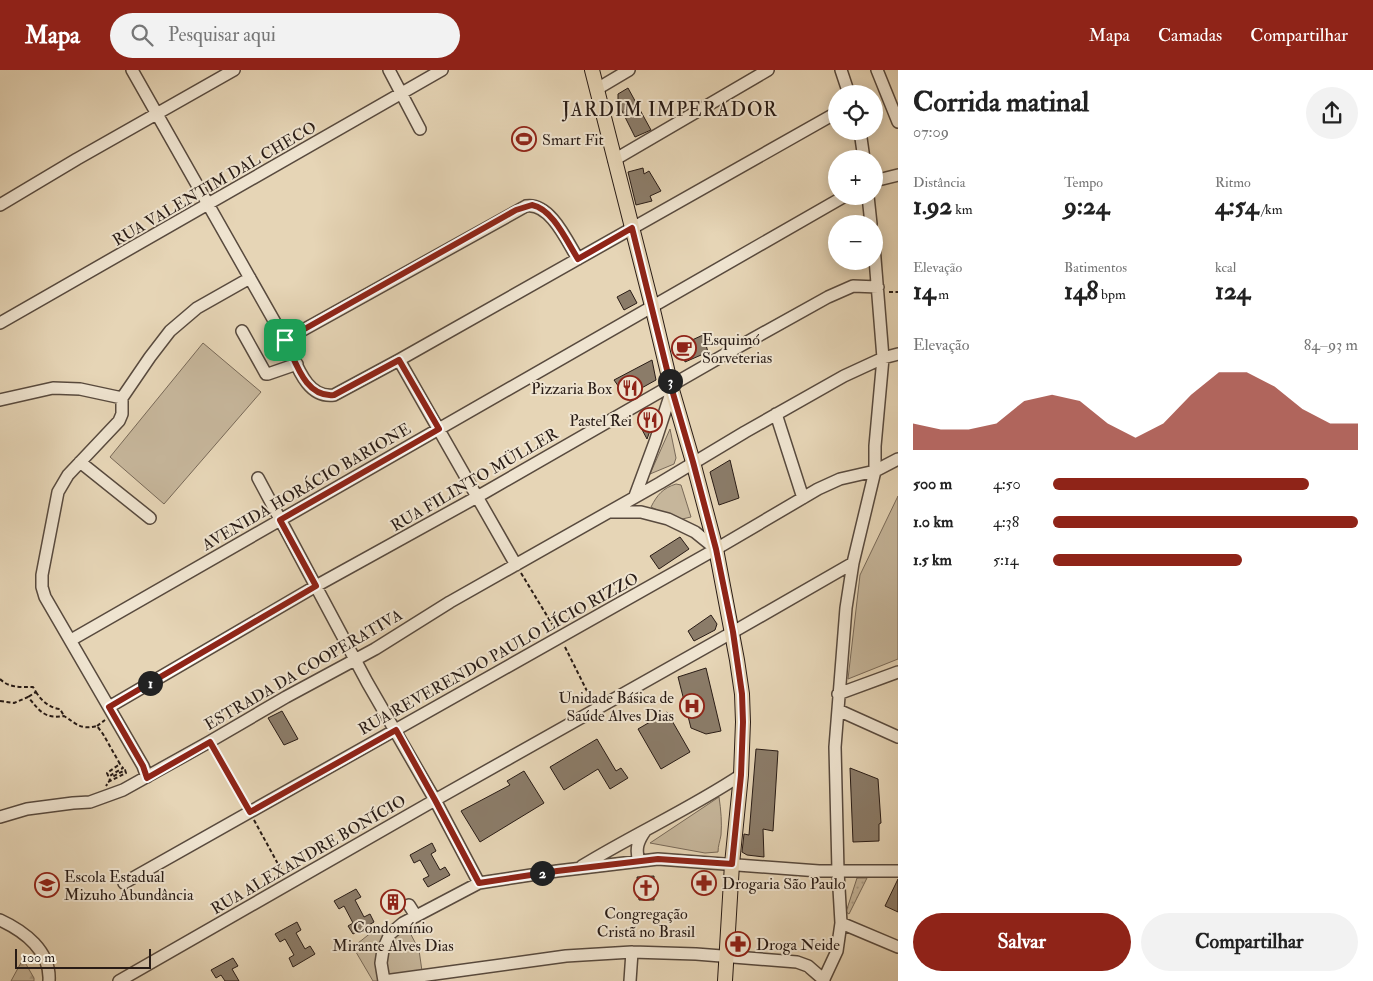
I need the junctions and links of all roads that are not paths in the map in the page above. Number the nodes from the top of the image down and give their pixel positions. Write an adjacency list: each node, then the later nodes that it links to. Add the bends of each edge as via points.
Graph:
1 (132, 70): 13 (street)
2 (234, 70): 13 (street)
3 (389, 70): 12 (street)
4 (442, 70): 12 (street, RUA VALENTIM DAL CHECO)
5 (592, 70): 11 (main road)
6 (629, 70): 11 (street)
7 (768, 70): 17 (street)
8 (841, 70): 10 (street)
9 (877, 70): 15 (street)
10 (847, 85)
11 (597, 88): 17 (main road)
12 (403, 94): 16 (street); 22 (street, RUA VALENTIM DAL CHECO)
13 (156, 114): 20 (street); 22 (street)
14 (828, 118): 23 (street)
15 (898, 122)
16 (420, 129)
17 (614, 160): 23 (main road)
18 (898, 175): 19 (street)
19 (883, 179)
20 (0, 204)
21 (829, 205): 30 (street, AVENIDA HORÁCIO BARIONE)
22 (207, 206): 27 (street); 31 (street, RUA VALENTIM DAL CHECO)
23 (632, 228): 24 (street); 30 (main road)
24 (578, 259): 33 (street, via 547,213 538,206 526,206); 36 (street)
25 (877, 270): 26 (street)
26 (877, 273): 28 (street, RUA FILINTO MÜLLER); 29 (street)
27 (250, 278): 33 (street); 39 (street, via 182,320 159,344)
28 (859, 286): 29 (street, RUA FILINTO MÜLLER); 38 (street, RUA FILINTO MÜLLER, via 828,297)
29 (882, 290): 35 (street)
30 (652, 306): 38 (main road); 42 (street, AVENIDA HORÁCIO BARIONE)
31 (0, 323)
32 (242, 332): 37 (street, via 266,374)
33 (285, 340): 37 (street)
34 (898, 354): 35 (street, ESTRADA DA COOPERATIVA)
35 (884, 358): 41 (street, ESTRADA DA COOPERATIVA); 46 (street, via 874,446)
36 (399, 360): 37 (street, via 334,395 323,396 306,383); 42 (street)
37 (297, 364)
38 (671, 387): 45 (main road); 49 (street); 50 (street, RUA FILINTO MÜLLER)
39 (122, 398): 40 (street, via 80,389 53,388); 44 (street, via 119,421)
40 (0, 400)
41 (776, 414): 45 (street, ESTRADA DA COOPERATIVA); 51 (street)
42 (439, 429): 50 (street); 55 (street, AVENIDA HORÁCIO BARIONE)
43 (896, 458): 46 (street, RUA REVERENDO PAULO LÍCIO RIZZO)
44 (80, 462): 54 (street); 61 (street, via 58,492 42,575 45,597)
45 (693, 462): 48 (street, ESTRADA DA COOPERATIVA); 56 (main road)
46 (875, 471): 51 (street, RUA REVERENDO PAULO LÍCIO RIZZO, via 840,479); 57 (street)
47 (258, 478): 55 (street)
48 (660, 483): 49 (street, ESTRADA DA COOPERATIVA); 52 (street, ESTRADA DA COOPERATIVA, via 646,499)
49 (635, 496): 52 (street); 53 (street, ESTRADA DA COOPERATIVA)
50 (477, 497): 58 (street); 59 (street, RUA FILINTO MÜLLER)
51 (803, 498): 56 (street, RUA REVERENDO PAULO LÍCIO RIZZO)
52 (641, 511): 53 (street, ESTRADA DA COOPERATIVA); 56 (street, via 684,526)
53 (609, 512): 58 (street, ESTRADA DA COOPERATIVA)
54 (150, 518)
55 (280, 520): 59 (street); 61 (street, AVENIDA HORÁCIO BARIONE)
56 (716, 549): 60 (main road); 67 (street, RUA REVERENDO PAULO LÍCIO RIZZO)
57 (853, 563): 60 (street, RUA ALEXANDRE BONÍCIO); 64 (street)
58 (516, 565): 62 (street, ESTRADA DA COOPERATIVA)
59 (316, 586): 62 (street); 66 (street, RUA FILINTO MÜLLER)
60 (733, 632): 69 (main road, via 742,694); 71 (street, RUA ALEXANDRE BONÍCIO)
61 (70, 640): 66 (street)
62 (355, 659): 67 (street); 70 (street, ESTRADA DA COOPERATIVA)
63 (898, 672): 64 (street)
64 (838, 694): 65 (street)
65 (838, 710): 68 (street); 77 (street, via 835,777)
66 (108, 713): 70 (street, via 143,766)
67 (396, 730): 71 (street); 79 (street, RUA REVERENDO PAULO LÍCIO RIZZO)
68 (898, 737)
69 (741, 775): 73 (street); 75 (main road)
70 (147, 778): 72 (street, ESTRADA DA COOPERATIVA, via 90,802 27,809)
71 (435, 800): 80 (street); 90 (street, RUA ALEXANDRE BONÍCIO)
72 (0, 816)
73 (644, 831): 74 (street, via 637,846); 76 (street)
74 (639, 861): 75 (street, via 658,859); 76 (street)
75 (732, 864): 77 (street); 87 (main road)
76 (579, 868): 80 (street)
77 (838, 871): 78 (street); 84 (street)
78 (898, 871)
79 (124, 883)
80 (479, 883): 82 (street)
81 (409, 905): 82 (street)
82 (416, 916): 91 (street, via 395,929 386,940 381,963)
83 (0, 920): 89 (street, via 19,930 40,950 47,963)
84 (841, 923): 85 (street); 88 (street, via 837,951)
85 (898, 947)
86 (632, 952): 87 (street); 91 (street, via 566,956); 92 (street)
87 (726, 957): 88 (street, via 796,962 808,966); 93 (main road)
88 (823, 980)
89 (49, 981)
90 (119, 981)
91 (384, 981)
92 (630, 981)
93 (724, 981)

